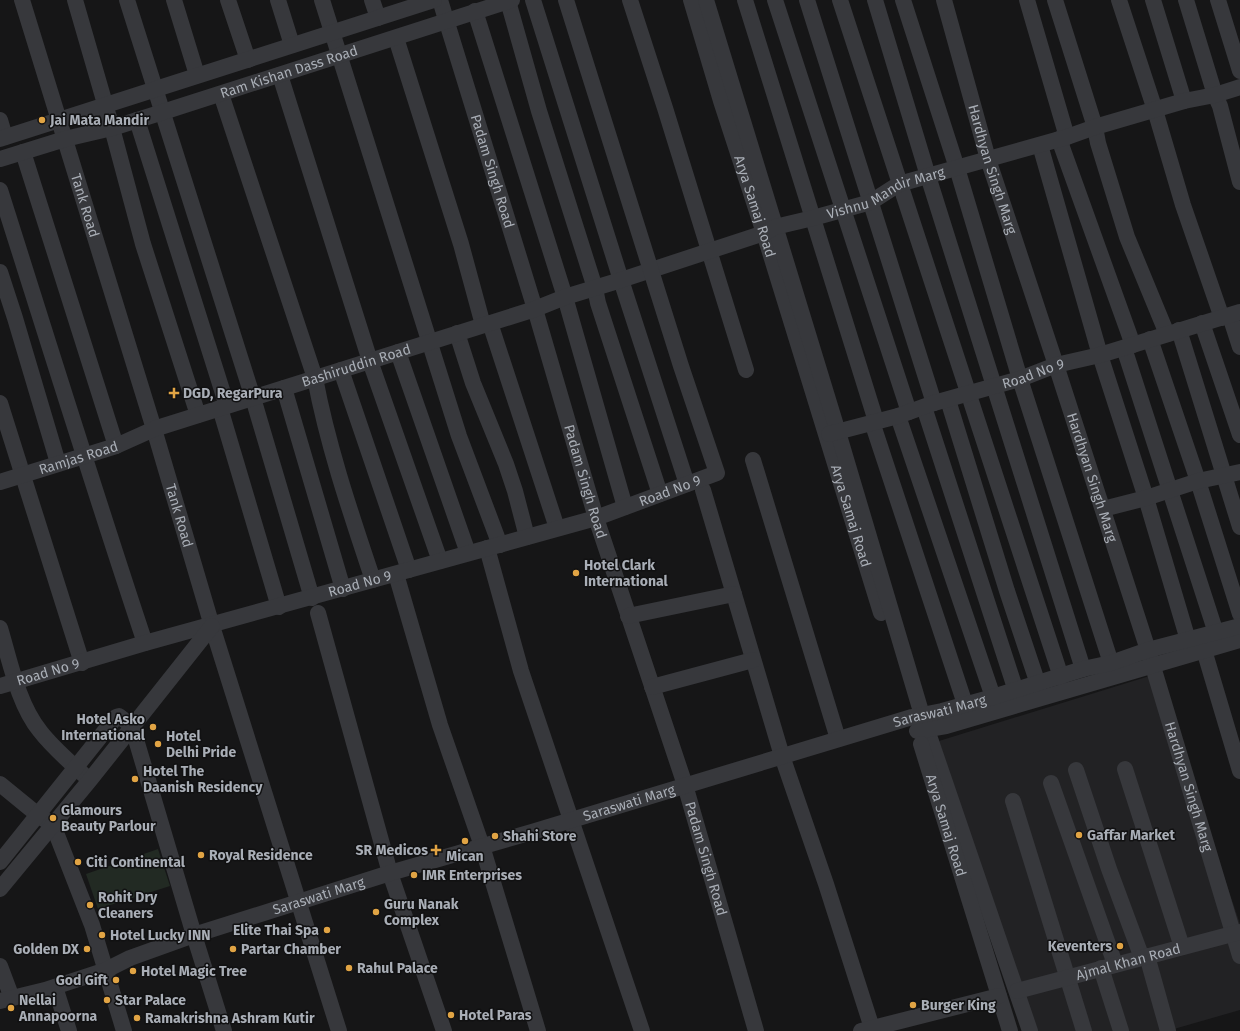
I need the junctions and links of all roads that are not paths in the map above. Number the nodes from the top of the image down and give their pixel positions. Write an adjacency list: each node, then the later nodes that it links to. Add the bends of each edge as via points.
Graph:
1 (22, 0): 50 (street, Tank Road)
2 (75, 0): 46 (street)
3 (127, 0): 42 (street)
4 (174, 0): 40 (street)
5 (228, 0): 37 (street)
6 (278, 0): 35 (street)
7 (322, 0): 33 (street)
8 (372, 0): 31 (street)
9 (434, 0): 31 (street, Ram Kishan Dass Road)
10 (440, 0): 32 (street, Padam Singh Road)
11 (533, 0): 73 (street)
12 (566, 0): 71 (street)
13 (630, 0): 70 (street)
14 (691, 0): 69 (street, Arya Samaj Road, via 721,101)
15 (706, 0): 69 (street)
16 (745, 0): 68 (street)
17 (776, 0): 67 (street)
18 (807, 0): 66 (street)
19 (840, 0): 64 (street)
20 (875, 0): 62 (street)
21 (904, 0): 61 (street)
22 (944, 0): 60 (street, Hardhyan Singh Marg)
23 (1027, 0): 55 (street)
24 (1055, 0): 52 (street)
25 (1119, 0): 47 (street)
26 (1153, 0): 45 (street)
27 (1186, 0): 44 (street)
28 (1218, 0): 38 (street)
29 (510, 1): 30 (street, Ram Kishan Dass Road); 74 (street, via 539,111)
30 (483, 6): 32 (street, Ram Kishan Dass Road); 75 (street)
31 (378, 18): 33 (street, Ram Kishan Dass Road)
32 (446, 22): 34 (street, Ram Kishan Dass Road); 76 (street, Padam Singh Road)
33 (332, 32): 35 (street, Ram Kishan Dass Road); 36 (street)
34 (396, 38): 36 (street, Ram Kishan Dass Road); 79 (street)
35 (292, 45): 37 (street, Ram Kishan Dass Road)
36 (339, 56): 39 (street, Ram Kishan Dass Road); 83 (street)
37 (248, 60): 40 (street, Ram Kishan Dass Road)
38 (1240, 71)
39 (280, 75): 43 (street, Ram Kishan Dass Road); 88 (street)
40 (197, 76): 42 (street, Ram Kishan Dass Road)
41 (1240, 87): 44 (street, Vishnu Mandir Marg)
42 (155, 89): 46 (street, Ram Kishan Dass Road); 48 (street)
43 (221, 94): 48 (street, Ram Kishan Dass Road); 92 (street)
44 (1215, 95): 45 (street, Vishnu Mandir Marg); 63 (street)
45 (1184, 102): 47 (street, Vishnu Mandir Marg)
46 (105, 104): 50 (street, Ram Kishan Dass Road); 53 (street)
47 (1155, 110): 52 (street, Vishnu Mandir Marg); 77 (street, via 1183,204)
48 (163, 112): 51 (street, Ram Kishan Dass Road); 97 (street)
49 (0, 120): 54 (street)
50 (59, 120): 54 (street, Ram Kishan Dass Road); 56 (street, Tank Road)
51 (137, 120): 53 (street, Ram Kishan Dass Road); 99 (street)
52 (1095, 127): 55 (street, Vishnu Mandir Marg); 80 (street, via 1127,237)
53 (112, 128): 56 (street, Ram Kishan Dass Road); 101 (street, via 143,244)
54 (2, 138)
55 (1063, 138): 57 (street, Vishnu Mandir Marg); 84 (street)
56 (65, 139): 58 (street, Ram Kishan Dass Road); 103 (street, Tank Road)
57 (1040, 145): 60 (street, Vishnu Mandir Marg); 87 (street)
58 (23, 152): 59 (street, Ram Kishan Dass Road); 106 (street)
59 (0, 159)
60 (988, 159): 61 (street, Vishnu Mandir Marg); 89 (street, Hardhyan Singh Marg)
61 (957, 168): 62 (street, Vishnu Mandir Marg); 93 (street)
62 (928, 176): 64 (street, Vishnu Mandir Marg); 94 (street)
63 (1240, 182)
64 (899, 184): 66 (street, Vishnu Mandir Marg); 96 (street)
65 (0, 190): 107 (street)
66 (871, 202): 67 (street, Vishnu Mandir Marg); 100 (street)
67 (844, 209): 68 (street, Vishnu Mandir Marg); 100 (street)
68 (813, 218): 69 (street, Vishnu Mandir Marg); 102 (street)
69 (770, 230): 70 (street, Vishnu Mandir Marg); 104 (street, Arya Samaj Road)
70 (709, 251): 71 (street, Vishnu Mandir Marg); 91 (street)
71 (651, 269): 73 (street, Vishnu Mandir Marg); 115 (street, Road No 9, via 717,473)
72 (0, 272): 109 (street)
73 (621, 280): 74 (street, Vishnu Mandir Marg); 115 (street)
74 (595, 288): 75 (street, Vishnu Mandir Marg); 118 (street)
75 (565, 297): 76 (street, Vishnu Mandir Marg); 120 (street)
76 (535, 309): 79 (street, Bashiruddin Road); 122 (street, Padam Singh Road)
77 (1231, 315): 78 (street, Road No 9); 85 (street)
78 (1202, 323): 80 (street, Road No 9); 105 (street)
79 (487, 324): 81 (street, Bashiruddin Road); 123 (street)
80 (1173, 332): 82 (street, Road No 9); 112 (street)
81 (457, 333): 83 (street, Bashiruddin Road); 125 (street, via 473,383 515,491)
82 (1150, 339): 84 (street, Road No 9); 113 (street)
83 (430, 342): 86 (street, Bashiruddin Road); 126 (street)
84 (1129, 346): 87 (street, Road No 9); 117 (street)
85 (1240, 346)
86 (398, 352): 88 (street, Bashiruddin Road); 127 (street)
87 (1100, 355): 89 (street, Road No 9); 119 (street)
88 (370, 361): 90 (street, Bashiruddin Road); 128 (street)
89 (1056, 366): 93 (street, Road No 9); 121 (street, Hardhyan Singh Marg)
90 (340, 370): 92 (street, Bashiruddin Road); 129 (street)
91 (746, 370)
92 (315, 378): 95 (street, Bashiruddin Road); 130 (street, via 334,458)
93 (1020, 379): 94 (street, Road No 9); 149 (street)
94 (995, 386): 96 (street, Road No 9); 150 (street)
95 (284, 388): 97 (street, Bashiruddin Road); 131 (street)
96 (968, 394): 100 (street, Road No 9); 151 (street)
97 (253, 398): 99 (street, Bashiruddin Road); 133 (street)
98 (0, 403): 111 (street)
99 (223, 407): 101 (street, Bashiruddin Road); 134 (street)
100 (922, 408): 102 (street, Road No 9); 153 (street, via 1007,591); 156 (street); 157 (street)
101 (198, 415): 103 (street, Bashiruddin Road)
102 (874, 422): 104 (street, Road No 9); 158 (street)
103 (154, 429): 106 (street, Ramjas Road); 138 (street, Tank Road)
104 (832, 433): 159 (street, Arya Samaj Road)
105 (1240, 435)
106 (116, 446): 107 (street, Ramjas Road)
107 (85, 456): 109 (street, Ramjas Road); 144 (street)
108 (754, 460): 161 (street)
109 (58, 463): 111 (street, Ramjas Road)
110 (1240, 472): 112 (street)
111 (23, 475): 114 (street, Ramjas Road); 148 (street)
112 (1224, 476): 113 (street); 124 (street)
113 (1198, 481): 117 (street); 136 (street)
114 (0, 482)
115 (687, 484): 118 (street, Road No 9)
116 (703, 490): 132 (street)
117 (1171, 490): 119 (street); 141 (street)
118 (660, 494): 120 (street, Road No 9)
119 (1146, 498): 121 (street); 142 (street)
120 (625, 507): 122 (street, Road No 9)
121 (1103, 509): 146 (street, Hardhyan Singh Marg)
122 (596, 518): 123 (street, Road No 9); 137 (street, Padam Singh Road)
123 (557, 528): 125 (street, Road No 9)
124 (1240, 528)
125 (527, 537): 126 (street, Road No 9)
126 (494, 546): 127 (street, Road No 9); 173 (street, via 521,671)
127 (468, 554): 128 (street, Road No 9)
128 (440, 562): 129 (street, Road No 9)
129 (403, 572): 130 (street, Road No 9); 175 (street, via 440,725)
130 (373, 580): 131 (street, Road No 9)
131 (343, 589): 133 (street, Road No 9)
132 (734, 594): 137 (street); 147 (street)
133 (312, 598): 134 (street, Road No 9)
134 (280, 607): 138 (street, Road No 9)
135 (318, 613): 177 (street)
136 (1240, 614)
137 (628, 616): 155 (street, Padam Singh Road)
138 (212, 626): 144 (street, Road No 9); 160 (street); 179 (street, Tank Road)
139 (1240, 626): 141 (street, Saraswati Marg)
140 (0, 628): 152 (street)
141 (1216, 633): 142 (street, Saraswati Marg)
142 (1188, 640): 146 (street, Saraswati Marg)
143 (1240, 640): 145 (street, Saraswati Marg)
144 (145, 644): 148 (street, Road No 9)
145 (1204, 650): 146 (street, Saraswati Marg); 166 (street)
146 (1150, 657): 149 (street, Saraswati Marg); 159 (street, Saraswati Marg, via 946,726); 180 (street, Hardhyan Singh Marg)
147 (753, 660): 155 (street); 162 (street)
148 (82, 663): 152 (street, Road No 9)
149 (1111, 663): 150 (street, Saraswati Marg)
150 (1083, 670): 151 (street, Saraswati Marg)
151 (1062, 677): 153 (street, Saraswati Marg)
152 (16, 682): 154 (street, Road No 9); 163 (street, via 27,711 39,730)
153 (1038, 684): 156 (street, Saraswati Marg)
154 (0, 686)
155 (652, 687): 170 (street, Padam Singh Road)
156 (1016, 690): 157 (street, Saraswati Marg)
157 (993, 697): 158 (street, Saraswati Marg)
158 (965, 704): 159 (street, Saraswati Marg, via 942,711)
159 (920, 723): 161 (street, Saraswati Marg); 190 (street); 191 (street, Arya Samaj Road)
160 (132, 726): 163 (street, via 122,717 116,717); 167 (street); 181 (street)
161 (838, 739): 162 (street, Saraswati Marg)
162 (782, 756): 170 (street, Saraswati Marg); 194 (street, via 826,884)
163 (76, 767): 167 (street); 172 (street)
164 (1124, 769): 182 (street)
165 (1076, 770): 184 (street, via 1109,870)
166 (1240, 771)
167 (90, 780): 174 (street)
168 (1051, 783): 186 (street)
169 (0, 784): 172 (street)
170 (684, 785): 173 (street, Saraswati Marg); 202 (street, Padam Singh Road)
171 (1013, 801): 188 (street)
172 (38, 815): 174 (street); 176 (street)
173 (572, 820): 175 (street, Saraswati Marg); 201 (street)
174 (53, 825): 178 (street); 187 (street, via 83,901)
175 (482, 846): 177 (street, Saraswati Marg); 200 (street)
176 (0, 862)
177 (390, 873): 179 (street, Saraswati Marg); 199 (street)
178 (2, 881)
179 (299, 901): 181 (street, Saraswati Marg); 198 (street, Tank Road)
180 (1237, 932): 182 (street, Ajmal Khan Road); 183 (street, Hardhyan Singh Marg)
181 (194, 935): 187 (street, Saraswati Marg, via 130,958); 197 (street)
182 (1182, 947): 184 (street, Ajmal Khan Road)
183 (1240, 956)
184 (1144, 957): 186 (street, Ajmal Khan Road); 207 (street)
185 (0, 966): 192 (street)
186 (1108, 966): 188 (street, Ajmal Khan Road); 206 (street)
187 (106, 970): 189 (street, Saraswati Marg); 196 (street)
188 (1068, 977): 190 (street, Ajmal Khan Road); 205 (street)
189 (55, 987): 192 (street, Saraswati Marg); 195 (street)
190 (1017, 991): 204 (street)
191 (999, 996): 193 (street); 203 (street, Arya Samaj Road)
192 (6, 1000)
193 (911, 1025): 194 (street)
194 (867, 1030)
195 (69, 1031)
196 (124, 1031)
197 (224, 1031)
198 (339, 1031)
199 (444, 1031)
200 (538, 1031)
201 (642, 1031)
202 (756, 1031)
203 (1010, 1031)
204 (1030, 1031)
205 (1084, 1031)
206 (1121, 1031)
207 (1168, 1031)

